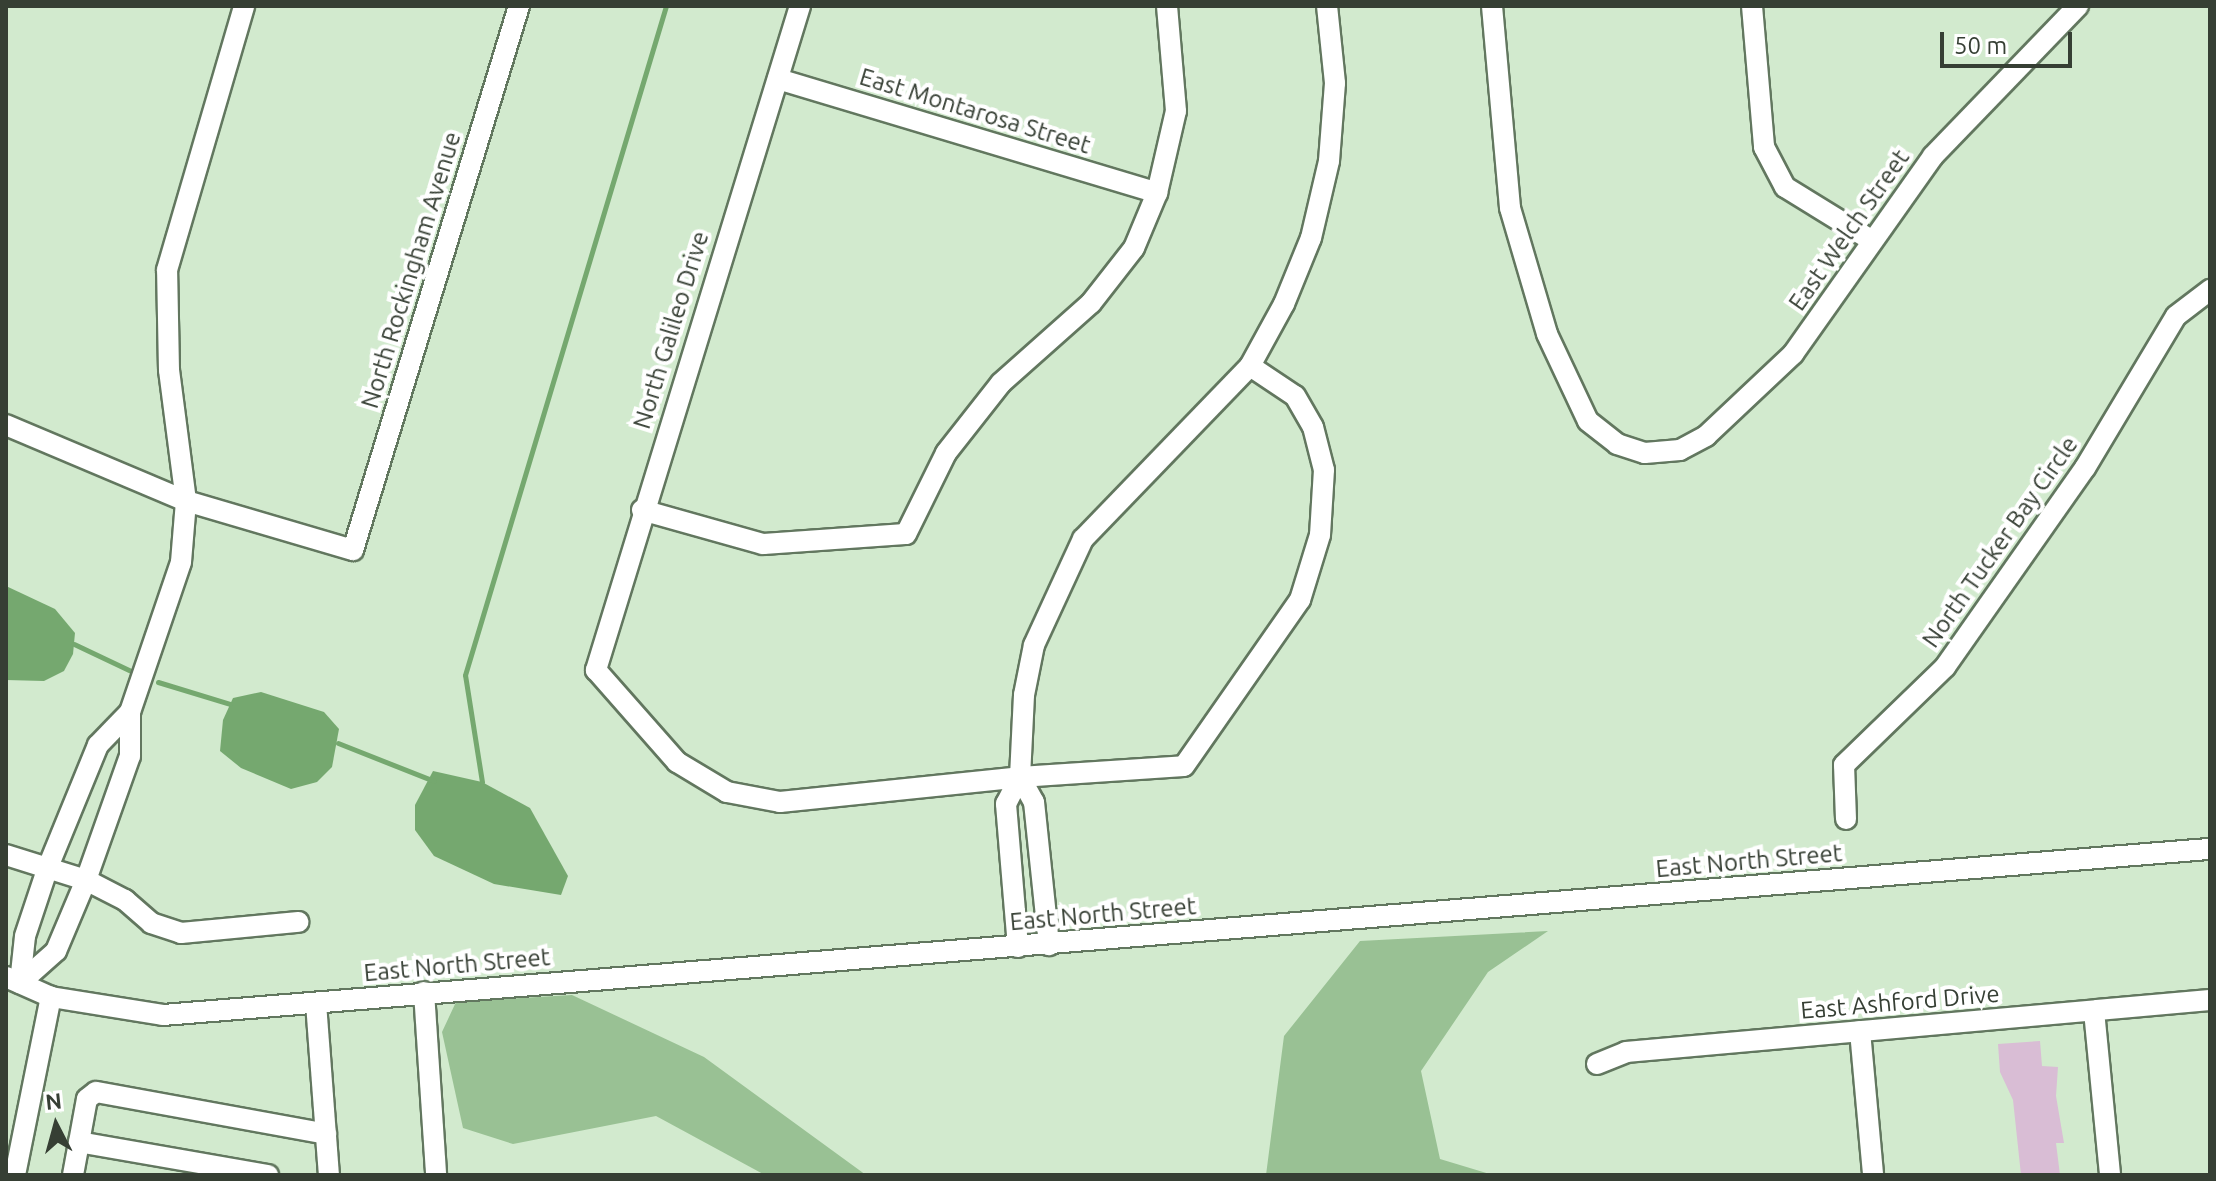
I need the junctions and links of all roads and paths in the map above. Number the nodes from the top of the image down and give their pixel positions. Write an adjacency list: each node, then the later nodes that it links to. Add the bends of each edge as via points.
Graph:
1 (244, 6): 15 (street, via 167,270 169,370)
2 (519, 6): 15 (street, North Rockingham Avenue, via 353,550)
3 (800, 6): 9 (street, North Galileo Drive)
4 (1167, 6): 10 (street, via 1176,111)
5 (1327, 6): 13 (street, via 1335,83 1329,161 1311,238 1284,304)
6 (1492, 6): 11 (street, East Welch Street, via 1510,208 1547,334 1588,421 1617,444 1645,453 1680,450 1727,419 1793,354)
7 (1752, 6): 11 (street, via 1764,147 1785,187)
8 (2074, 7): 11 (street, East Welch Street, via 1933,156)
9 (778, 79): 10 (street, East Montarosa Street); 16 (street, North Galileo Drive)
10 (1157, 193): 16 (street, via 1134,248 1091,303 1001,383 946,453 906,534 763,544)
11 (1871, 240)
12 (2210, 290): 19 (street, North Tucker Bay Circle, via 2176,316 2085,468 1963,644 1844,765)
13 (1250, 366): 18 (street, via 1083,539 1034,645 1024,695); 18 (street, via 1295,396 1313,427 1324,470 1320,535 1300,600 1184,766)
14 (6, 425): 15 (street)
15 (186, 501): 17 (street, via 174,592)
16 (642, 510): 18 (street, North Galileo Drive, via 596,670 677,762 727,792 780,802 831,801)
17 (130, 712): 22 (street, via 98,745); 23 (street, via 130,756)
18 (1020, 777): 25 (street, via 1034,802); 26 (street, via 1006,804)
19 (1846, 819)
20 (2210, 849): 25 (street, East North Street)
21 (6, 855): 22 (street)
22 (48, 867): 23 (street); 27 (street)
23 (86, 880): 24 (street, via 125,900 151,923 181,933); 27 (street, via 56,951)
24 (298, 922)
25 (1049, 945): 26 (street, East North Street)
26 (1018, 947): 28 (street, East North Street)
27 (13, 980): 29 (street, East North Street)
28 (424, 992): 31 (street, East North Street); 41 (street)
29 (51, 997): 31 (street, East North Street, via 163,1015); 37 (street)
30 (2210, 1000): 32 (street, East Ashford Drive)
31 (316, 1003): 35 (street)
32 (2094, 1011): 33 (street, East Ashford Drive); 43 (street)
33 (1860, 1031): 34 (street, East Ashford Drive, via 1626,1052); 42 (street)
34 (1597, 1064)
35 (326, 1134): 36 (street, via 96,1092 87,1099); 40 (street)
36 (79, 1142): 38 (street); 39 (street)
37 (15, 1175)
38 (73, 1175)
39 (268, 1175)
40 (329, 1175)
41 (436, 1175)
42 (1873, 1175)
43 (2110, 1175)

